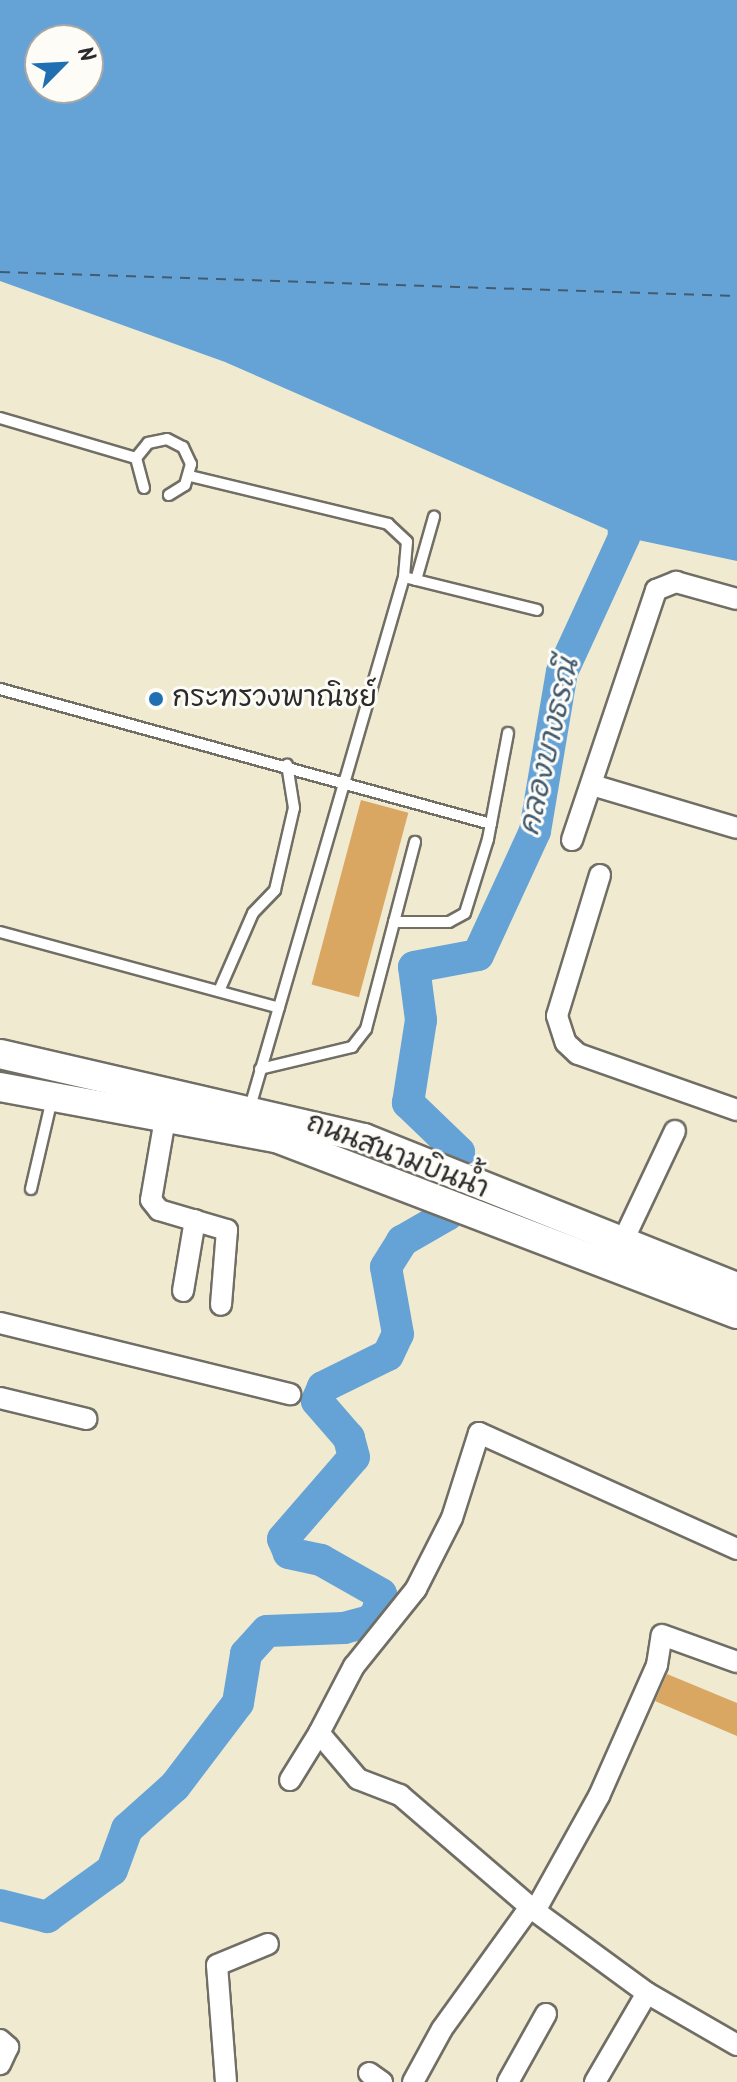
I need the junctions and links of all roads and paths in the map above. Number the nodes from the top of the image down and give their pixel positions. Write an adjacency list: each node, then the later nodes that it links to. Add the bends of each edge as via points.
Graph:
1 (0, 418): 2 (lane)
2 (136, 458): 3 (lane, via 148,443 175,441 189,455); 4 (lane)
3 (190, 476): 5 (lane); 7 (lane, via 388,524 407,542)
4 (144, 488)
5 (169, 495)
6 (434, 517): 8 (lane)
7 (404, 577): 8 (lane); 14 (lane)
8 (416, 580): 10 (lane)
9 (737, 599): 15 (street, via 661,584)
10 (537, 610)
11 (0, 689): 13 (lane)
12 (508, 733): 16 (lane)
13 (287, 765): 14 (lane); 23 (lane, via 294,808 275,890 253,913)
14 (345, 780): 16 (lane); 24 (lane)
15 (592, 785): 17 (street); 18 (street)
16 (491, 824): 21 (lane, via 465,913 449,922)
17 (737, 828)
18 (572, 840)
19 (415, 842): 21 (lane)
20 (600, 875): 30 (street, via 557,1016 566,1043 578,1054)
21 (394, 922): 26 (lane, via 359,1041 338,1053)
22 (0, 932): 23 (lane)
23 (219, 991): 24 (lane)
24 (279, 1008): 26 (lane)
25 (0, 1054): 29 (main road, ถนนสนามบินน้ำ)
26 (260, 1069): 29 (lane)
27 (0, 1087): 28 (main road, ถนนสนามบินน้ำ)
28 (52, 1099): 31 (main road, ถนนสนามบินน้ำ); 34 (lane)
29 (250, 1107): 33 (main road, ถนนสนามบินน้ำ, via 364,1138)
30 (737, 1110)
31 (165, 1119): 33 (main road, ถนนสนามบินน้ำ, via 276,1138); 36 (street, via 151,1200)
32 (675, 1131): 37 (street)
33 (442, 1186): 35 (main road, ถนนสนามบินน้ำ)
34 (31, 1189)
35 (486, 1204): 37 (main road, ถนนสนามบินน้ำ); 41 (main road, ถนนสนามบินน้ำ)
36 (195, 1220): 39 (street); 40 (street, via 227,1230 231,1241)
37 (622, 1243): 38 (main road, ถนนสนามบินน้ำ)
38 (737, 1287)
39 (183, 1291)
40 (221, 1305)
41 (737, 1314)
42 (0, 1323): 43 (street)
43 (290, 1394)
44 (0, 1398): 45 (street)
45 (87, 1419)
46 (737, 1549): 48 (street, via 479,1433 452,1518 422,1577 354,1666)
47 (737, 1662): 50 (street, via 662,1635 657,1665 599,1796)
48 (319, 1733): 49 (street); 50 (street, via 358,1779 400,1795)
49 (290, 1780)
50 (533, 1909): 52 (street); 58 (street, via 442,2029)
51 (268, 1944): 57 (street, via 217,1965)
52 (647, 1993): 55 (street); 60 (street)
53 (546, 2014): 59 (street)
54 (0, 2040): 56 (street, via 8,2047)
55 (737, 2045)
56 (0, 2064)
57 (226, 2082)
58 (413, 2082)
59 (508, 2082)
60 (595, 2082)

